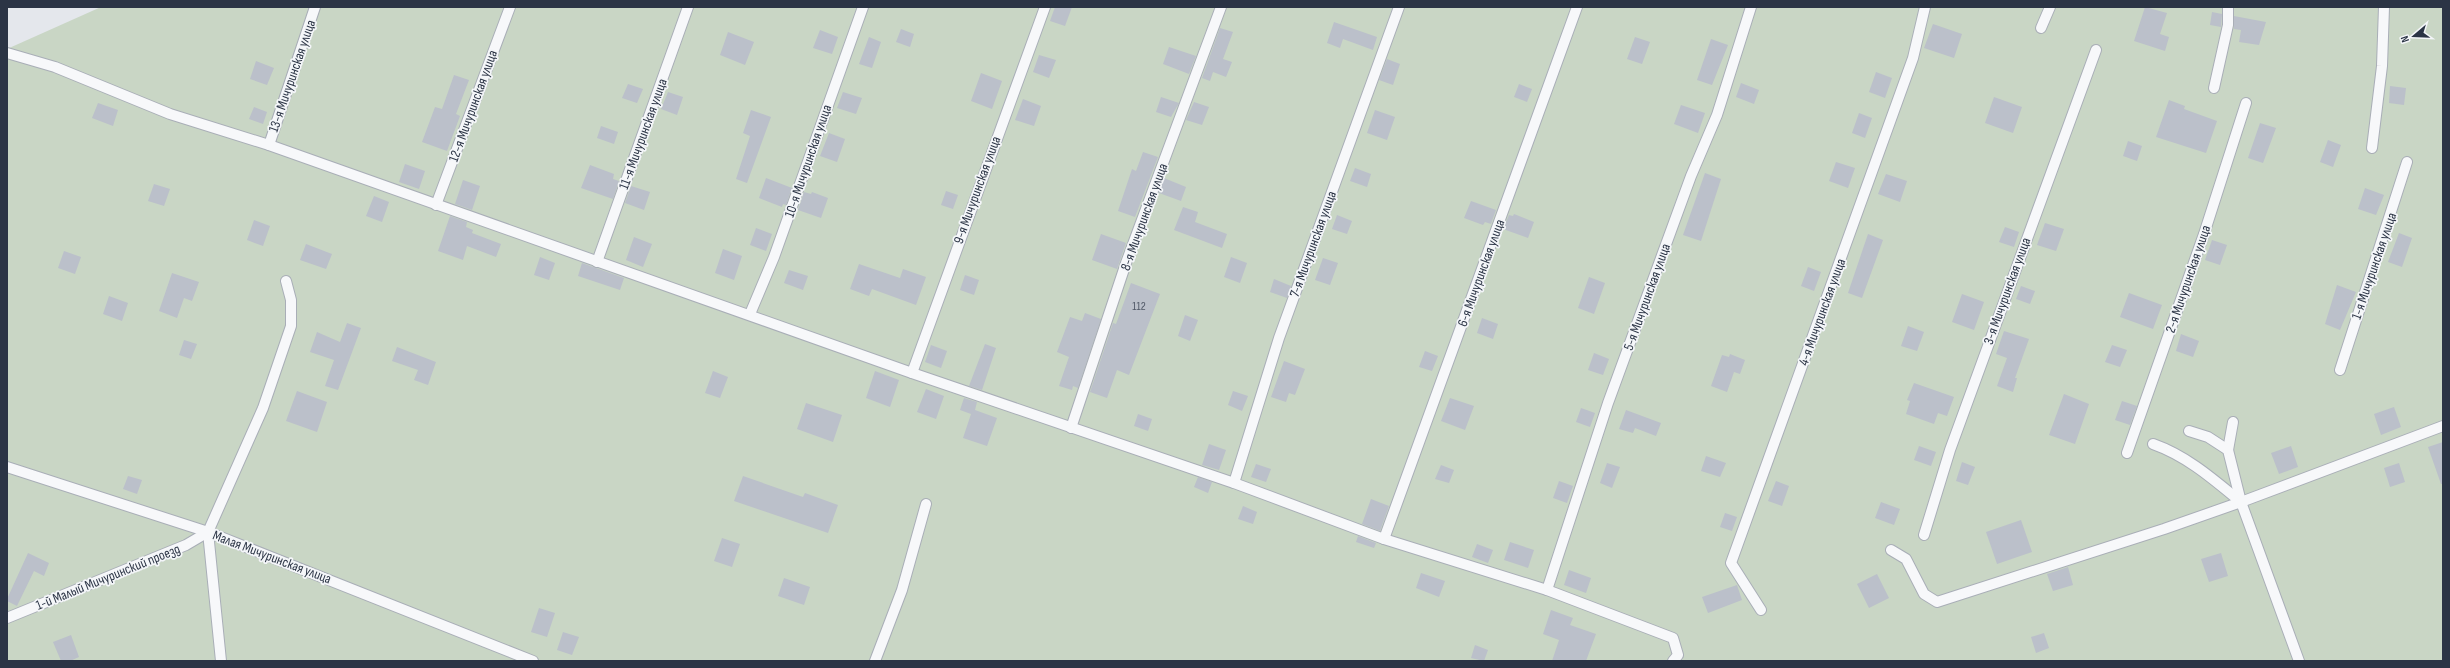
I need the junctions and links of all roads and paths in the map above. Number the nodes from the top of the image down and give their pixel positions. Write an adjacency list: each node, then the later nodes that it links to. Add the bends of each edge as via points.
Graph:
1 (315, 7): 19 (lane, 13-я Мичуринская улица)
2 (510, 7): 22 (lane, 12-я Мичуринская улица)
3 (688, 7): 23 (lane, 11-я Мичуринская улица)
4 (863, 7): 25 (lane, 10-я Мичуринская улица, via 774,257)
5 (1045, 7): 27 (lane, 9-я Мичуринская улица)
6 (1221, 7): 30 (lane, 8-я Мичуринская улица, via 1126,263)
7 (1399, 7): 36 (lane, 7-я Мичуринская улица, via 1279,338)
8 (1577, 7): 41 (lane, 6-я Мичуринская улица)
9 (1751, 7): 43 (lane, 5-я Мичуринская улица, via 1717,115 1691,176 1608,403)
10 (1925, 7): 44 (lane, 4-я Мичуринская улица, via 1910,65 1731,563)
11 (2050, 7): 14 (lane)
12 (2228, 7): 17 (lane, via 2228,25)
13 (2384, 7): 20 (lane, via 2382,66)
14 (2041, 28)
15 (2096, 50): 40 (lane, 3-я Мичуринская улица, via 1950,450)
16 (7, 53): 19 (lane, via 55,67 170,114)
17 (2214, 88)
18 (2246, 103): 34 (lane, 2-я Мичуринская улица, via 2204,234)
19 (269, 145): 22 (lane)
20 (2372, 148)
21 (2408, 162): 26 (lane, 1-я Мичуринская улица)
22 (436, 205): 23 (lane)
23 (598, 262): 25 (lane)
24 (286, 281): 39 (lane, via 291,300 291,326 263,408)
25 (750, 314): 27 (lane)
26 (2340, 370)
27 (912, 373): 30 (lane)
28 (2234, 422): 33 (lane)
29 (2443, 426): 37 (lane)
30 (1071, 428): 36 (lane)
31 (2189, 432): 33 (lane, via 2208,437)
32 (2153, 444): 37 (lane, via 2175,452)
33 (2228, 450): 37 (lane)
34 (2127, 453)
35 (7, 468): 39 (lane, Малая Мичуринская улица)
36 (1234, 483): 41 (lane)
37 (2241, 502): 42 (lane, via 1937,602 1924,594 1906,560); 50 (lane)
38 (926, 504): 48 (lane, via 902,590)
39 (208, 532): 45 (lane, 1-й Малый Мичуринский проезд, via 186,545); 46 (lane); 47 (lane, Малая Мичуринская улица)
40 (1924, 535)
41 (1384, 539): 43 (lane)
42 (1891, 550)
43 (1547, 590): 49 (lane, via 1673,638 1678,655)
44 (1761, 610)
45 (7, 618)
46 (221, 661)
47 (533, 661)
48 (875, 661)
49 (1673, 661)
50 (2299, 661)

